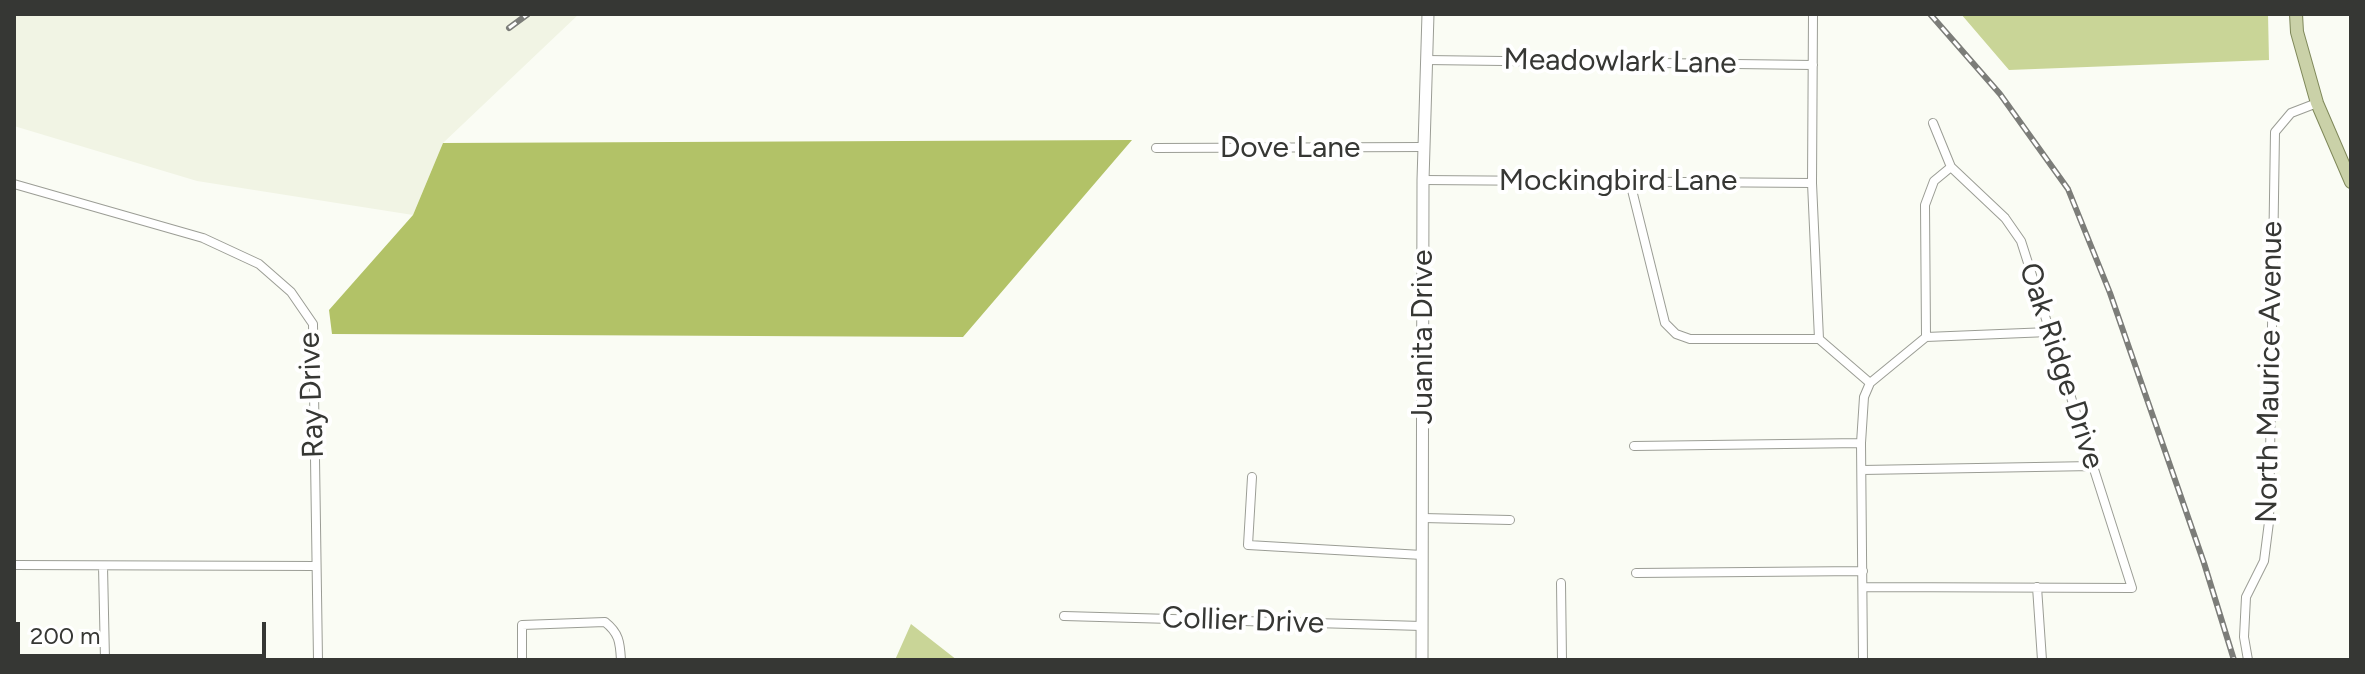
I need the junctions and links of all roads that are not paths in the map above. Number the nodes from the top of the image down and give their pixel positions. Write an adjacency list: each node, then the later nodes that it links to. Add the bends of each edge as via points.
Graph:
1 (1428, 14): 4 (street, Juanita Drive)
2 (1813, 14): 5 (street)
3 (2296, 14): 6 (main road)
4 (1426, 60): 5 (street, Meadowlark Lane); 8 (street, Juanita Drive)
5 (1813, 65): 14 (street)
6 (2317, 103): 13 (main road); 46 (street, North Maurice Avenue, via 2291,113 2275,132 2269,522 2264,561 2246,597)
7 (1933, 123): 10 (street, Oak Ridge Drive)
8 (1424, 147): 9 (street, Dove Lane); 11 (street, Juanita Drive)
9 (1156, 148)
10 (1951, 167): 16 (street, Oak Ridge Drive, via 2005,218 2021,241); 17 (street, via 1934,181 1925,205)
11 (1423, 180): 12 (street, Mockingbird Lane); 25 (street, Juanita Drive)
12 (1630, 182): 14 (street, Mockingbird Lane); 18 (street, via 1665,323 1676,334 1690,339)
13 (2351, 182)
14 (1812, 183): 18 (street)
15 (14, 184): 30 (street, Ray Drive, via 203,238 259,264 291,292 313,324)
16 (2049, 332): 17 (street); 22 (street, Oak Ridge Drive)
17 (1926, 337): 19 (street)
18 (1819, 339): 19 (street)
19 (1870, 383): 20 (street)
20 (1861, 443): 21 (street); 23 (street)
21 (1634, 446)
22 (2093, 466): 23 (street); 35 (street, Oak Ridge Drive, via 2132,588)
23 (1862, 470): 31 (street)
24 (1252, 477): 27 (street, via 1248,545)
25 (1423, 518): 26 (street); 27 (street, Juanita Drive)
26 (1510, 520)
27 (1422, 555): 37 (street, Juanita Drive)
28 (14, 565): 29 (street)
29 (103, 566): 30 (street); 38 (street)
30 (316, 566): 39 (street, Ray Drive)
31 (1863, 571): 32 (street); 34 (street)
32 (1636, 573)
33 (1561, 583): 43 (street)
34 (1864, 587): 35 (street); 44 (street)
35 (2037, 587): 45 (street)
36 (1064, 616): 37 (street, Collier Drive)
37 (1422, 626): 42 (street, Juanita Drive)
38 (105, 660)
39 (318, 660)
40 (522, 660): 41 (street, via 522,625 605,622 620,640)
41 (621, 660)
42 (1422, 660)
43 (1562, 660)
44 (1863, 660)
45 (2042, 660)
46 (2248, 660)

